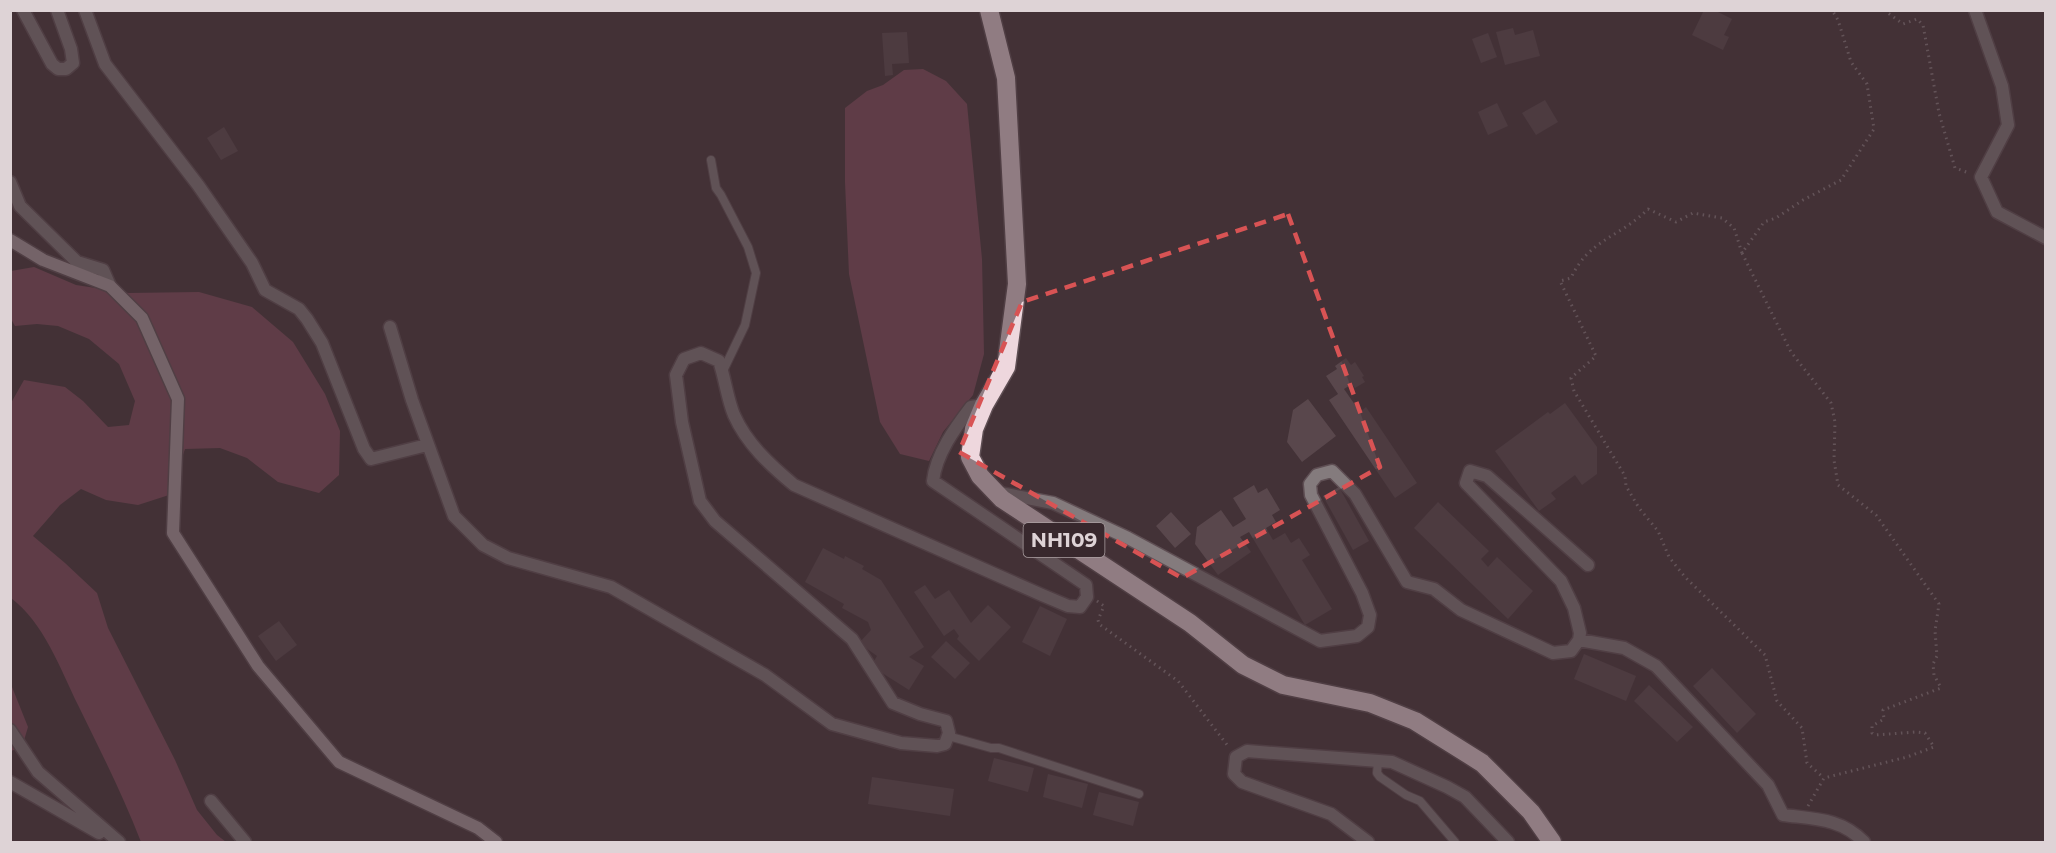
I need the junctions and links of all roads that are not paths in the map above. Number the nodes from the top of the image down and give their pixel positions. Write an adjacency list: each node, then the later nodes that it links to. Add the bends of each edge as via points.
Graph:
1 (24, 10): 2 (street, via 52,64 66,69 73,63 71,49)
2 (57, 10)
3 (85, 10): 14 (street, via 105,64 198,185 266,290 299,309 308,319 371,459)
4 (989, 10): 13 (highway, NH109, via 1006,78 1017,284 1006,367)
5 (1976, 10): 8 (street, via 2002,86 2008,125 1981,177 1997,212)
6 (711, 160): 12 (lane, via 716,188 748,247 756,273 745,325)
7 (10, 182): 10 (street, via 20,206 77,261 103,270)
8 (2046, 238)
9 (10, 240): 10 (main road, via 43,260)
10 (110, 286): 26 (main road, via 142,318 178,399 173,533 258,666 339,762 478,828)
11 (390, 327): 14 (street)
12 (723, 371): 13 (street, via 734,414 751,443 794,485 1068,606 1080,607 1088,597 1086,585 933,481 935,468 960,422 971,406); 19 (street, via 719,361 701,353 684,359 676,375 700,501 715,521 852,639 892,703 946,721)
13 (984, 405): 15 (highway, NH109, via 974,429 970,457 980,476)
14 (427, 445): 19 (street, via 454,516 483,545 508,558 611,587 765,675 832,724 901,743 937,746 945,744)
15 (996, 493): 17 (street, via 1053,503 1128,538 1320,641 1357,636 1368,627 1370,615 1311,495 1310,484 1317,475 1332,471 1355,494 1407,582 1434,589 1461,610 1553,653 1571,651); 30 (highway, NH109, via 1190,623 1243,665 1283,685 1370,703 1415,720 1482,763 1531,812)
16 (1588, 565): 17 (street, via 1487,476 1470,471 1466,483 1561,580 1574,608)
17 (1579, 640): 31 (street, via 1624,648 1656,666 1767,785 1783,815 1828,820 1854,831)
18 (10, 730): 24 (street, via 38,772)
19 (948, 736): 22 (lane, via 999,748)
20 (1378, 762): 27 (street, via 1246,752 1236,757 1234,774 1242,782 1331,814); 28 (lane, via 1380,777 1420,801); 29 (street, via 1392,762 1448,787 1464,797)
21 (10, 782): 24 (street)
22 (1139, 794)
23 (211, 801): 25 (street)
24 (117, 843)
25 (245, 843)
26 (496, 843)
27 (1368, 843)
28 (1455, 843)
29 (1508, 843)
30 (1552, 843)
31 (1864, 843)

